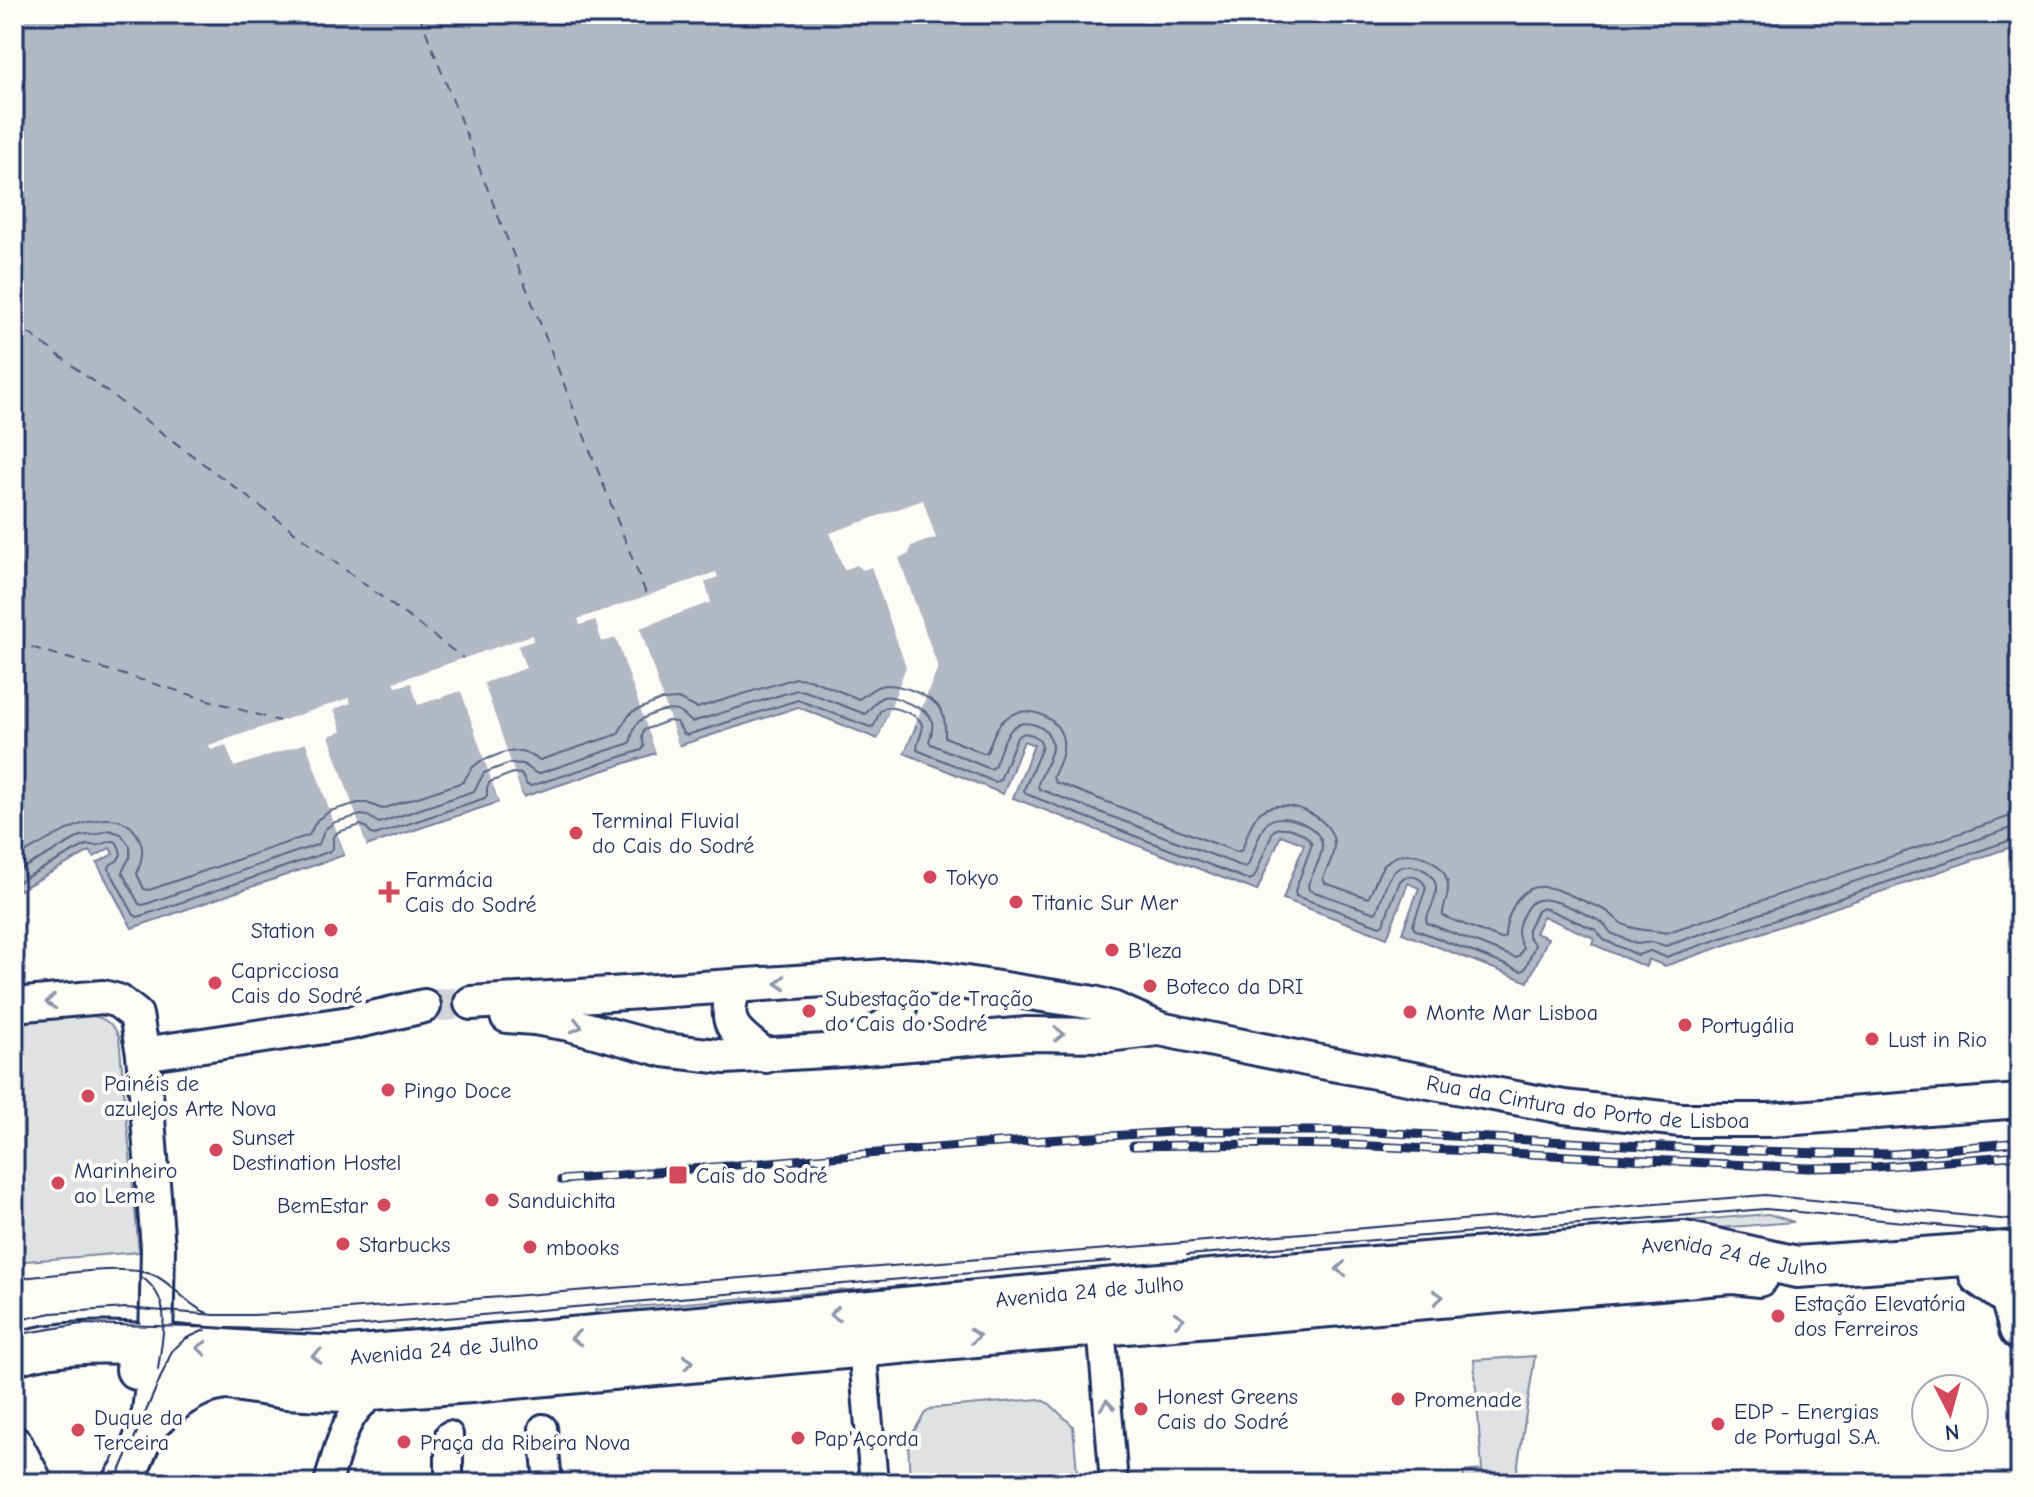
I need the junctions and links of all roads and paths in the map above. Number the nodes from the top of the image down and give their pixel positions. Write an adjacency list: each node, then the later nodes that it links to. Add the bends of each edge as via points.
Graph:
1 (884, 976): 2 (street, Rua da Cintura do Porto de Lisboa, one-way to 2); 5 (street, Rua da Cintura do Porto de Lisboa, via 921,976 1094,1003); 6 (street, via 896,987 898,1012 886,1027)
2 (735, 987): 8 (street, via 729,1003 732,1025); 8 (street, Rua da Cintura do Porto de Lisboa, one-way to 8, via 471,1011 569,1024 679,1053)
3 (14, 1005): 7 (street, one-way to 3, via 136,1015 118,1001 103,997)
4 (425, 1014): 7 (street)
5 (1160, 1029): 6 (street, Rua da Cintura do Porto de Lisboa, one-way to 5); 9 (street, Rua da Cintura do Porto de Lisboa, via 1564,1107 1681,1120 1770,1120)
6 (841, 1050): 8 (street, Rua da Cintura do Porto de Lisboa)
7 (143, 1054): 16 (street, via 158,1248)
8 (766, 1056)
9 (2020, 1101)
10 (2020, 1251): 14 (main road, Avenida 24 de Julho, one-way to 14, via 1797,1267 1684,1242)
11 (2020, 1273): 12 (main road, Avenida 24 de Julho)
12 (1980, 1275): 14 (main road, Avenida 24 de Julho, one-way to 12, via 1732,1273 1812,1282); 15 (main road, via 2011,1297)
13 (969, 1302): 14 (main road, Avenida 24 de Julho); 16 (main road, Avenida 24 de Julho, one-way to 16, via 348,1357); 17 (main road, via 935,1318 874,1328 863,1337)
14 (1099, 1308): 17 (main road, Avenida 24 de Julho, one-way to 14); 32 (street, one-way to 14)
15 (2020, 1329)
16 (156, 1344): 18 (main road, via 54,1345); 19 (main road, Avenida 24 de Julho); 20 (main road, via 95,1368); 22 (main road)
17 (862, 1346): 21 (main road, Avenida 24 de Julho, one-way to 17); 31 (street)
18 (14, 1354)
19 (236, 1380): 21 (main road, Avenida 24 de Julho, via 343,1391); 22 (main road, via 202,1384 174,1399)
20 (14, 1381)
21 (400, 1387): 28 (street, via 359,1406 346,1427)
22 (150, 1421): 26 (main road)
23 (543, 1428): 30 (street)
24 (449, 1435): 29 (street)
25 (14, 1445): 27 (main road)
26 (128, 1478)
27 (31, 1481)
28 (328, 1483)
29 (449, 1483)
30 (548, 1483)
31 (874, 1483)
32 (1114, 1483)

